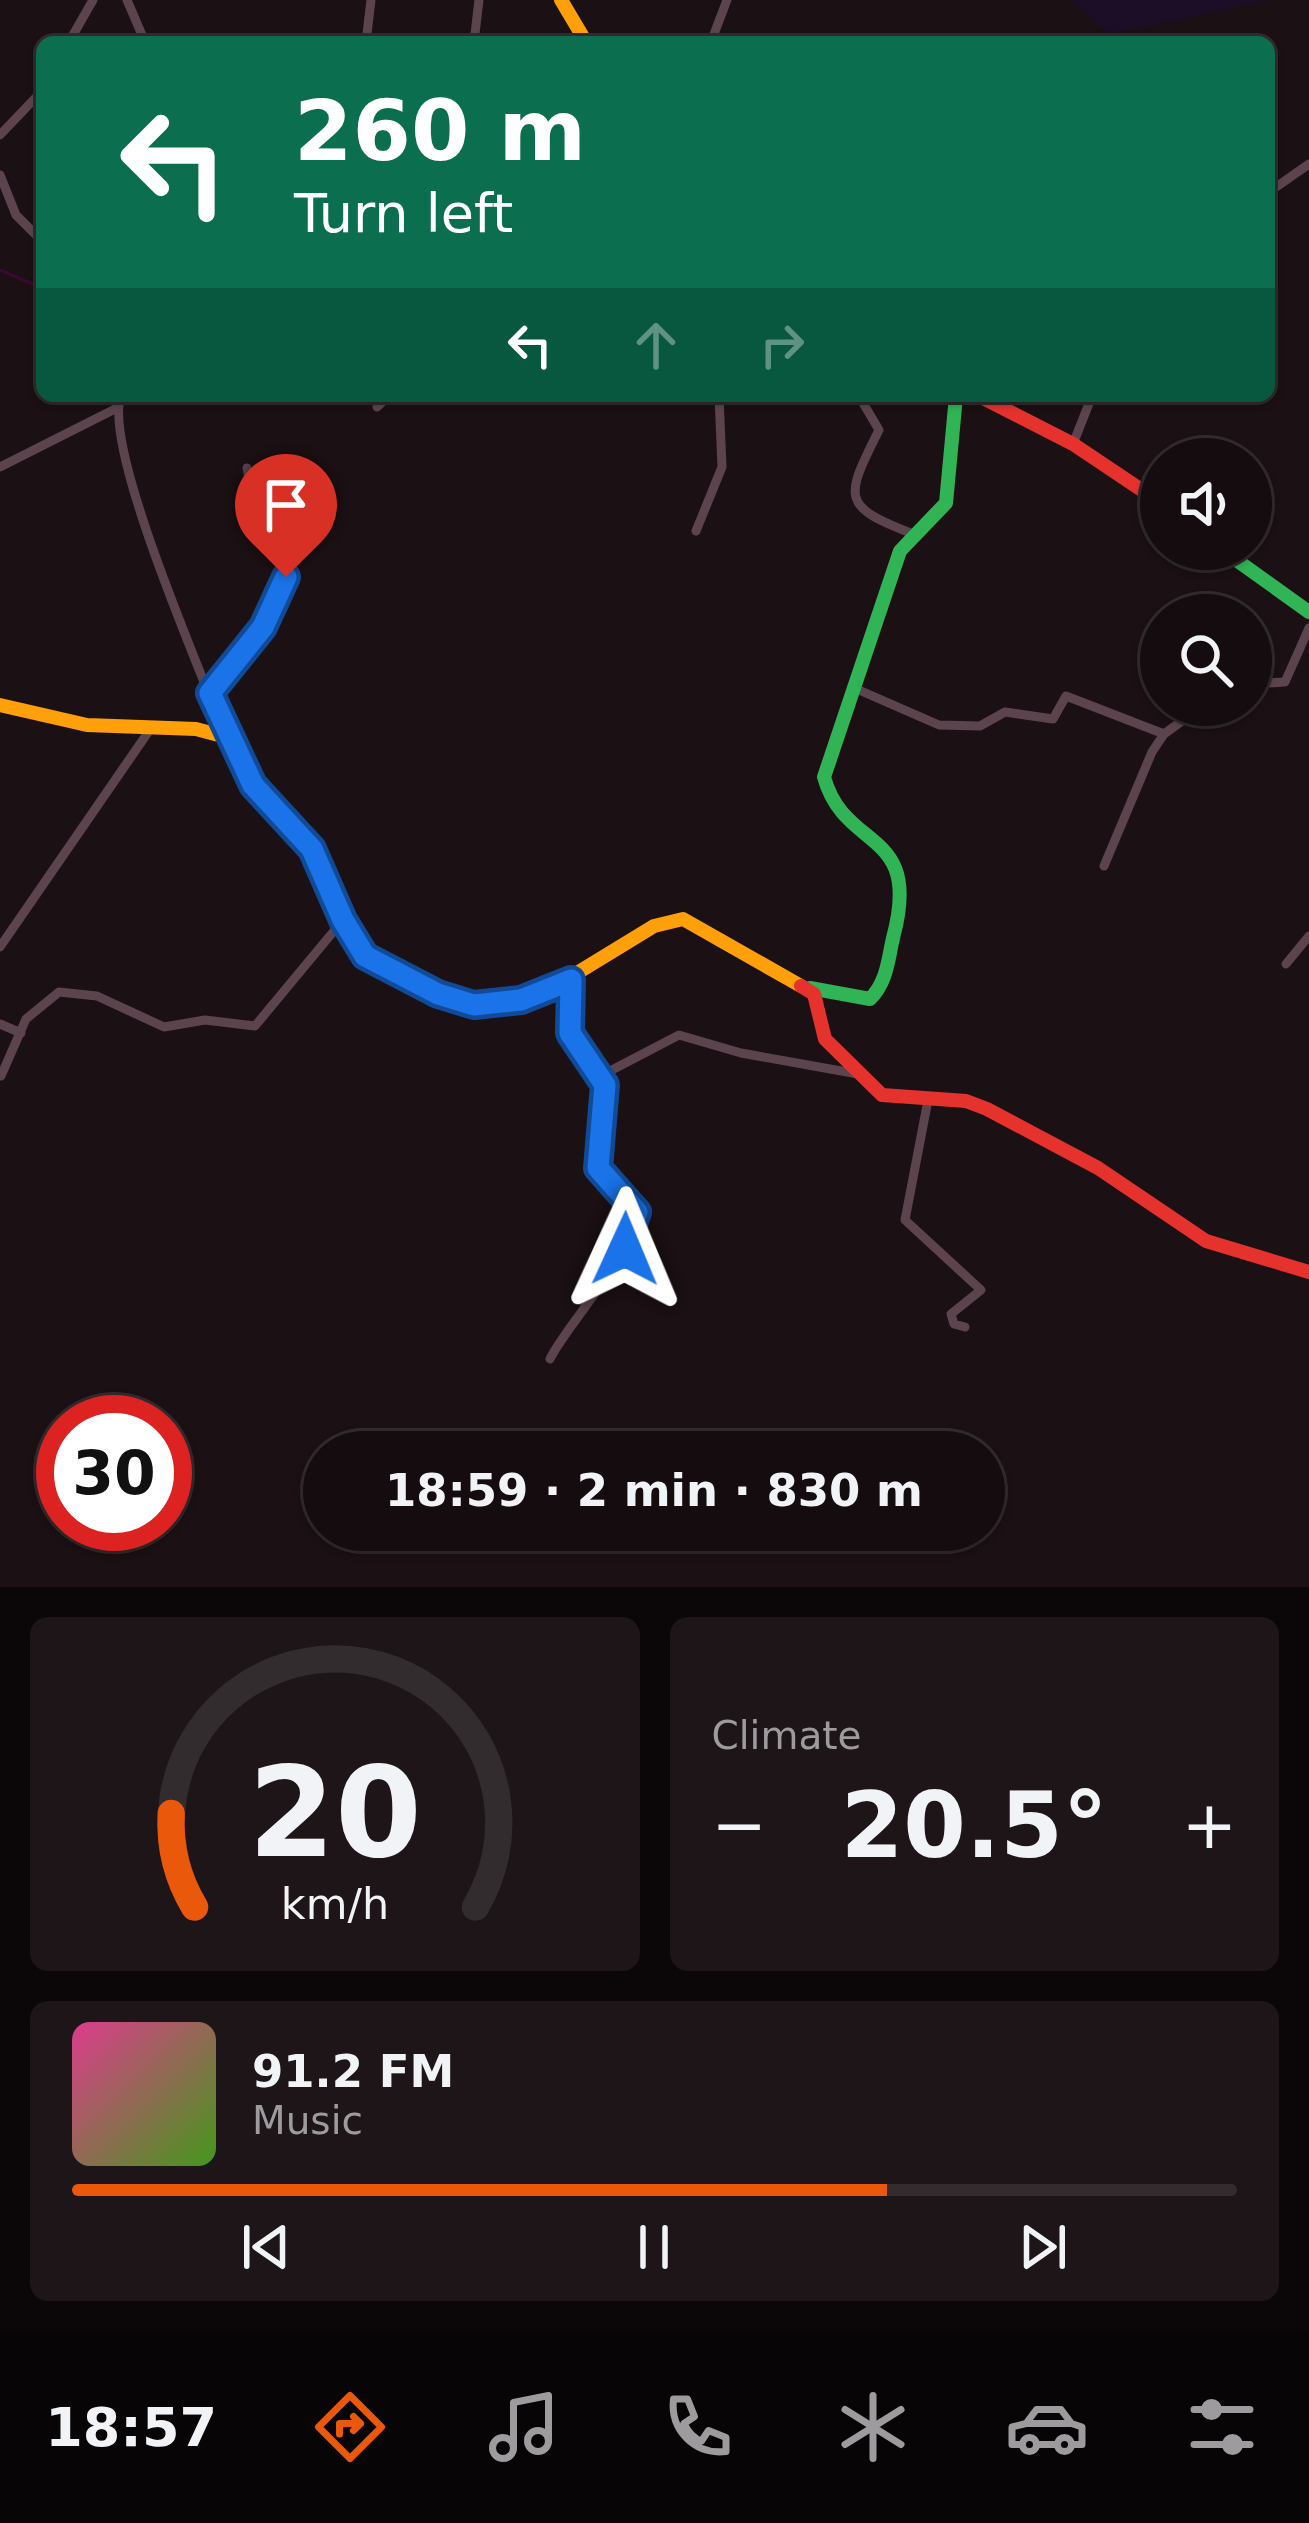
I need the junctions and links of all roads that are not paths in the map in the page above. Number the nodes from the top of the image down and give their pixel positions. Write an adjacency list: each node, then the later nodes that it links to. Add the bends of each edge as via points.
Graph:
1 (93, 0): 7 (street)
2 (127, 0): 8 (street)
3 (371, 0): 9 (street)
4 (479, 0): 10 (street)
5 (562, 0): 11 (street)
6 (727, 0): 12 (street)
7 (72, 36)
8 (142, 36)
9 (367, 36)
10 (475, 36)
11 (583, 36)
12 (713, 36)
13 (36, 98): 14 (street)
14 (0, 135)
15 (1309, 164): 17 (street)
16 (0, 175): 18 (street, via 16,215)
17 (1275, 187)
18 (36, 235)
19 (119, 402): 27 (street)
20 (382, 402): 26 (street)
21 (719, 402): 32 (street, via 722,467)
22 (863, 402): 33 (street, via 879,430 855,479 856,504)
23 (955, 402): 33 (street, via 946,503)
24 (991, 402): 28 (street)
25 (1090, 402): 28 (street)
26 (377, 407)
27 (117, 408): 29 (street); 39 (street, via 129,476)
28 (1073, 445): 31 (street)
29 (0, 467)
30 (247, 468): 39 (street, via 257,525 286,580 263,627)
31 (1140, 486)
32 (696, 531)
33 (913, 534): 38 (street)
34 (1250, 570): 35 (street)
35 (1309, 612)
36 (1309, 628): 37 (street, via 1286,682)
37 (1272, 683)
38 (852, 687): 43 (street, via 939,724 980,726 1005,712 1053,719 1066,696); 51 (street, via 824,785 894,861 901,905 874,997)
39 (210, 693): 44 (street)
40 (0, 705): 42 (street)
41 (1175, 726): 43 (street)
42 (151, 728): 44 (street); 48 (street)
43 (1164, 734): 45 (street)
44 (226, 736): 46 (street, via 253,785 312,849)
45 (1104, 866)
46 (343, 920): 50 (street, via 375,964 474,1005 521,1000); 53 (street, via 255,1026 164,1027 71,990 36,1005)
47 (1309, 936): 49 (street)
48 (0, 947)
49 (1286, 964)
50 (571, 980): 51 (street, via 654,926 683,920); 56 (street, via 570,1033)
51 (805, 987): 54 (street, via 817,999 825,1039)
52 (0, 1024): 53 (street)
53 (21, 1033): 55 (street)
54 (858, 1074): 56 (street, via 679,1035 610,1071); 57 (street, via 882,1095)
55 (1, 1076)
56 (605, 1085): 60 (street, via 598,1168 633,1204 636,1222)
57 (928, 1100): 58 (street, via 987,1108 1098,1168 1198,1237); 59 (street, via 904,1220 981,1290 951,1314)
58 (1309, 1272)
59 (965, 1327)
60 (550, 1359)

